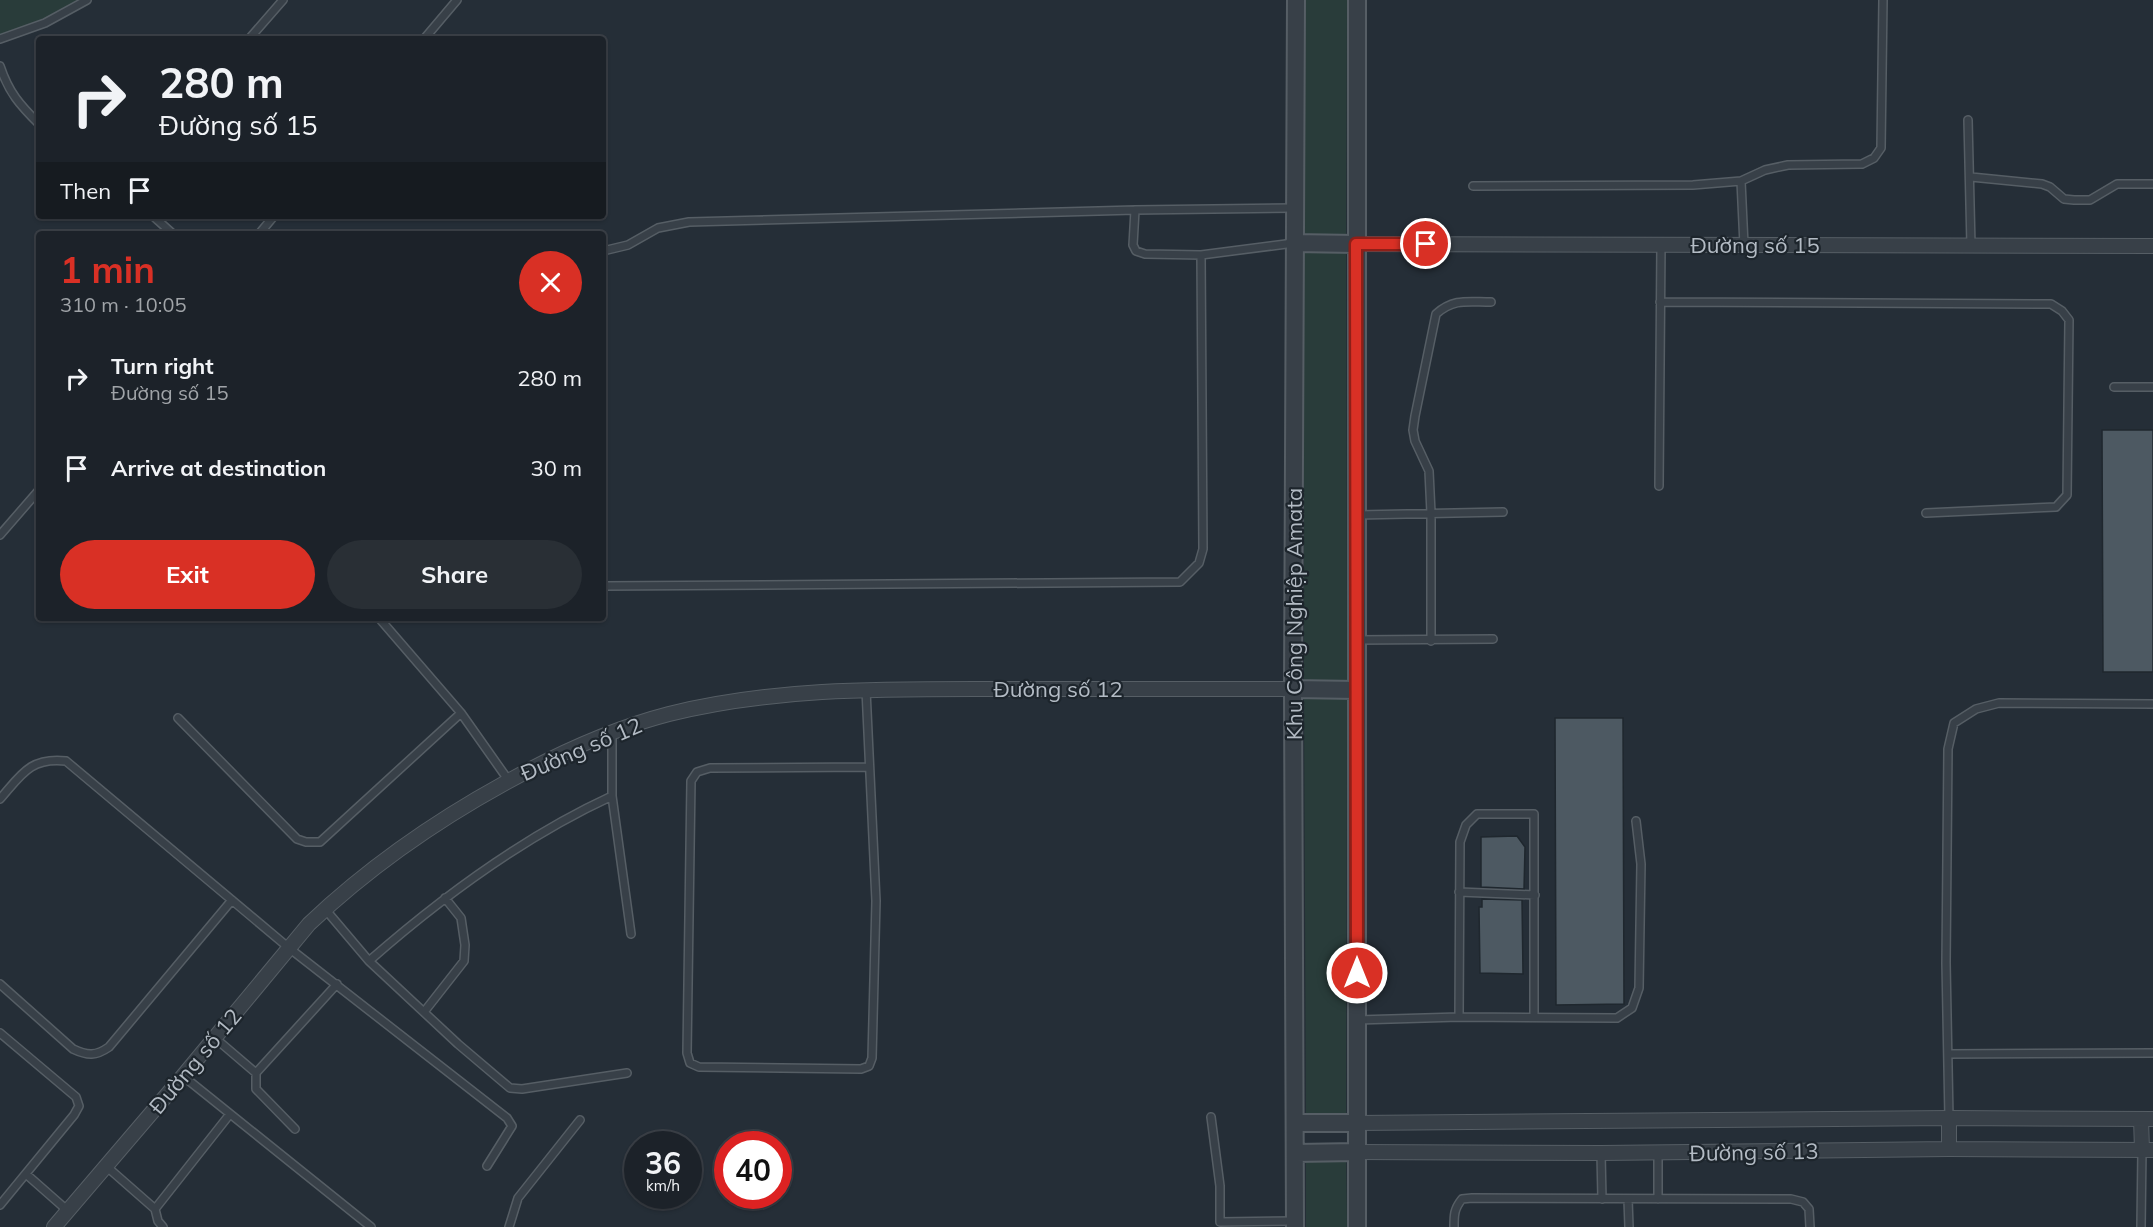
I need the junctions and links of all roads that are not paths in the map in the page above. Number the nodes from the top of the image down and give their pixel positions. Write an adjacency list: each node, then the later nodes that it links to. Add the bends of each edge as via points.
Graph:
1 (87, 0): 9 (lane, via 45,23)
2 (283, 0): 7 (lane)
3 (457, 0): 8 (lane)
4 (1296, 0): 17 (street, Khu Công Nghiệp Amata)
5 (1357, 0): 24 (street)
6 (1882, 0): 14 (lane, via 1881,148 1874,158 1862,164 1788,165)
7 (252, 36)
8 (427, 36)
9 (0, 39)
10 (0, 66): 12 (lane, via 15,100)
11 (1968, 120): 13 (lane)
12 (36, 121)
13 (1971, 177): 15 (lane, via 2042,184 2074,200 2090,200 2117,184); 27 (lane)
14 (1741, 181): 16 (lane); 26 (lane)
15 (2153, 184)
16 (1473, 186)
17 (1294, 208): 18 (lane); 23 (street, Khu Công Nghiệp Amata)
18 (1135, 210): 29 (lane, via 689,222 658,228 627,245); 30 (lane, via 1136,251)
19 (156, 219): 21 (lane)
20 (272, 219): 22 (lane)
21 (170, 231)
22 (262, 231)
23 (1294, 243): 24 (street); 30 (lane); 48 (street, Khu Công Nghiệp Amata)
24 (1356, 244): 25 (street, Đường số 15); 40 (street)
25 (1661, 245): 26 (street, Đường số 15); 32 (lane)
26 (1744, 245): 27 (street, Đường số 15)
27 (1971, 246): 28 (street, Đường số 15)
28 (2153, 246)
29 (606, 250)
30 (1201, 255): 42 (lane, via 1203,549 1199,563 1180,582)
31 (1491, 302): 38 (lane, via 1457,302 1436,314 1413,430 1429,471)
32 (1660, 302): 35 (lane); 39 (lane, via 2051,304 2062,311 2069,320 2067,495 2056,507)
33 (2115, 387): 34 (lane)
34 (2153, 387)
35 (1659, 486)
36 (36, 493): 41 (lane)
37 (1503, 512): 38 (lane)
38 (1431, 513): 40 (lane); 46 (lane)
39 (1926, 513)
40 (1358, 515): 45 (street)
41 (0, 535)
42 (606, 586)
43 (382, 621): 51 (lane)
44 (1493, 639): 46 (lane)
45 (1357, 640): 46 (lane); 49 (street)
46 (1431, 640)
47 (866, 689): 48 (street, Đường số 12); 53 (street, Đường số 12, via 739,699 668,714); 54 (lane)
48 (1293, 689): 49 (street); 85 (street, Khu Công Nghiệp Amata)
49 (1357, 690): 72 (street)
50 (2153, 704): 76 (lane, via 1999,703 1976,709 1954,723 1948,749)
51 (461, 713): 52 (lane, via 320,842 297,839); 55 (lane)
52 (178, 718)
53 (612, 732): 55 (street, Đường số 12); 56 (lane)
54 (869, 767): 54 (lane, via 710,768 697,772 691,781 687,1053 690,1063 699,1067 869,1066 876,901)
55 (509, 781): 63 (street, Đường số 12, via 456,810 385,859)
56 (612, 796): 61 (lane, via 494,862); 64 (lane)
57 (0, 800): 62 (lane, via 25,769 52,759 66,761)
58 (1636, 821): 71 (lane, via 1641,864 1639,988 1632,1008 1617,1018)
59 (1460, 892): 60 (lane); 60 (lane, via 1460,842 1466,825 1476,814 1534,814); 70 (lane)
60 (1535, 895): 71 (lane)
61 (445, 898): 66 (lane); 69 (lane, via 461,918 464,961)
62 (232, 900): 65 (lane); 67 (lane, via 110,1047 97,1055 73,1049)
63 (325, 909): 65 (street, Đường số 12); 66 (lane)
64 (631, 934)
65 (289, 948): 68 (lane); 74 (street, Đường số 12)
66 (369, 961): 69 (lane)
67 (0, 984)
68 (337, 984): 77 (lane); 95 (lane, via 507,1118 512,1126)
69 (424, 1012): 78 (lane, via 510,1088)
70 (1459, 1017): 71 (lane); 72 (lane)
71 (1534, 1017)
72 (1357, 1020): 86 (street)
73 (0, 1033): 96 (lane, via 76,1097 79,1106)
74 (215, 1038): 77 (lane); 79 (street, Đường số 12)
75 (2153, 1053): 76 (lane)
76 (1948, 1054): 82 (lane)
77 (256, 1073): 87 (lane, via 256,1089 262,1098)
78 (627, 1073)
79 (183, 1076): 80 (lane); 94 (street, Đường số 12)
80 (230, 1114): 101 (lane); 107 (lane)
81 (1211, 1117): 104 (lane, via 1220,1186)
82 (1949, 1118): 83 (street, Đường số 13); 86 (street, Đường số 13); 88 (street)
83 (2147, 1119): 89 (street)
84 (580, 1120): 108 (lane, via 518,1198)
85 (1296, 1123): 86 (street); 91 (street, Khu Công Nghiệp Amata)
86 (1356, 1123): 90 (street)
87 (295, 1129)
88 (1949, 1149): 89 (street, Đường số 13); 93 (street, Đường số 13)
89 (2147, 1150): 113 (lane)
90 (1356, 1152): 91 (street); 92 (street, Đường số 13); 109 (street)
91 (1296, 1153): 103 (street, Khu Công Nghiệp Amata)
92 (1601, 1153): 93 (street, Đường số 13); 97 (lane)
93 (1658, 1153): 99 (lane)
94 (106, 1166): 101 (lane); 102 (street, Đường số 12)
95 (487, 1166)
96 (26, 1174): 100 (lane); 102 (lane)
97 (1602, 1199): 98 (lane); 110 (lane, via 1462,1199 1454,1211)
98 (1628, 1199): 99 (lane); 111 (lane)
99 (1658, 1199): 112 (lane, via 1803,1202 1809,1209)
100 (0, 1205)
101 (155, 1209): 106 (lane)
102 (68, 1211): 105 (street, Đường số 12)
103 (1295, 1224): 104 (lane)
104 (1220, 1225)
105 (54, 1227)
106 (163, 1227)
107 (371, 1227)
108 (509, 1227)
109 (1357, 1227)
110 (1454, 1227)
111 (1629, 1227)
112 (1810, 1227)
113 (2141, 1227)

